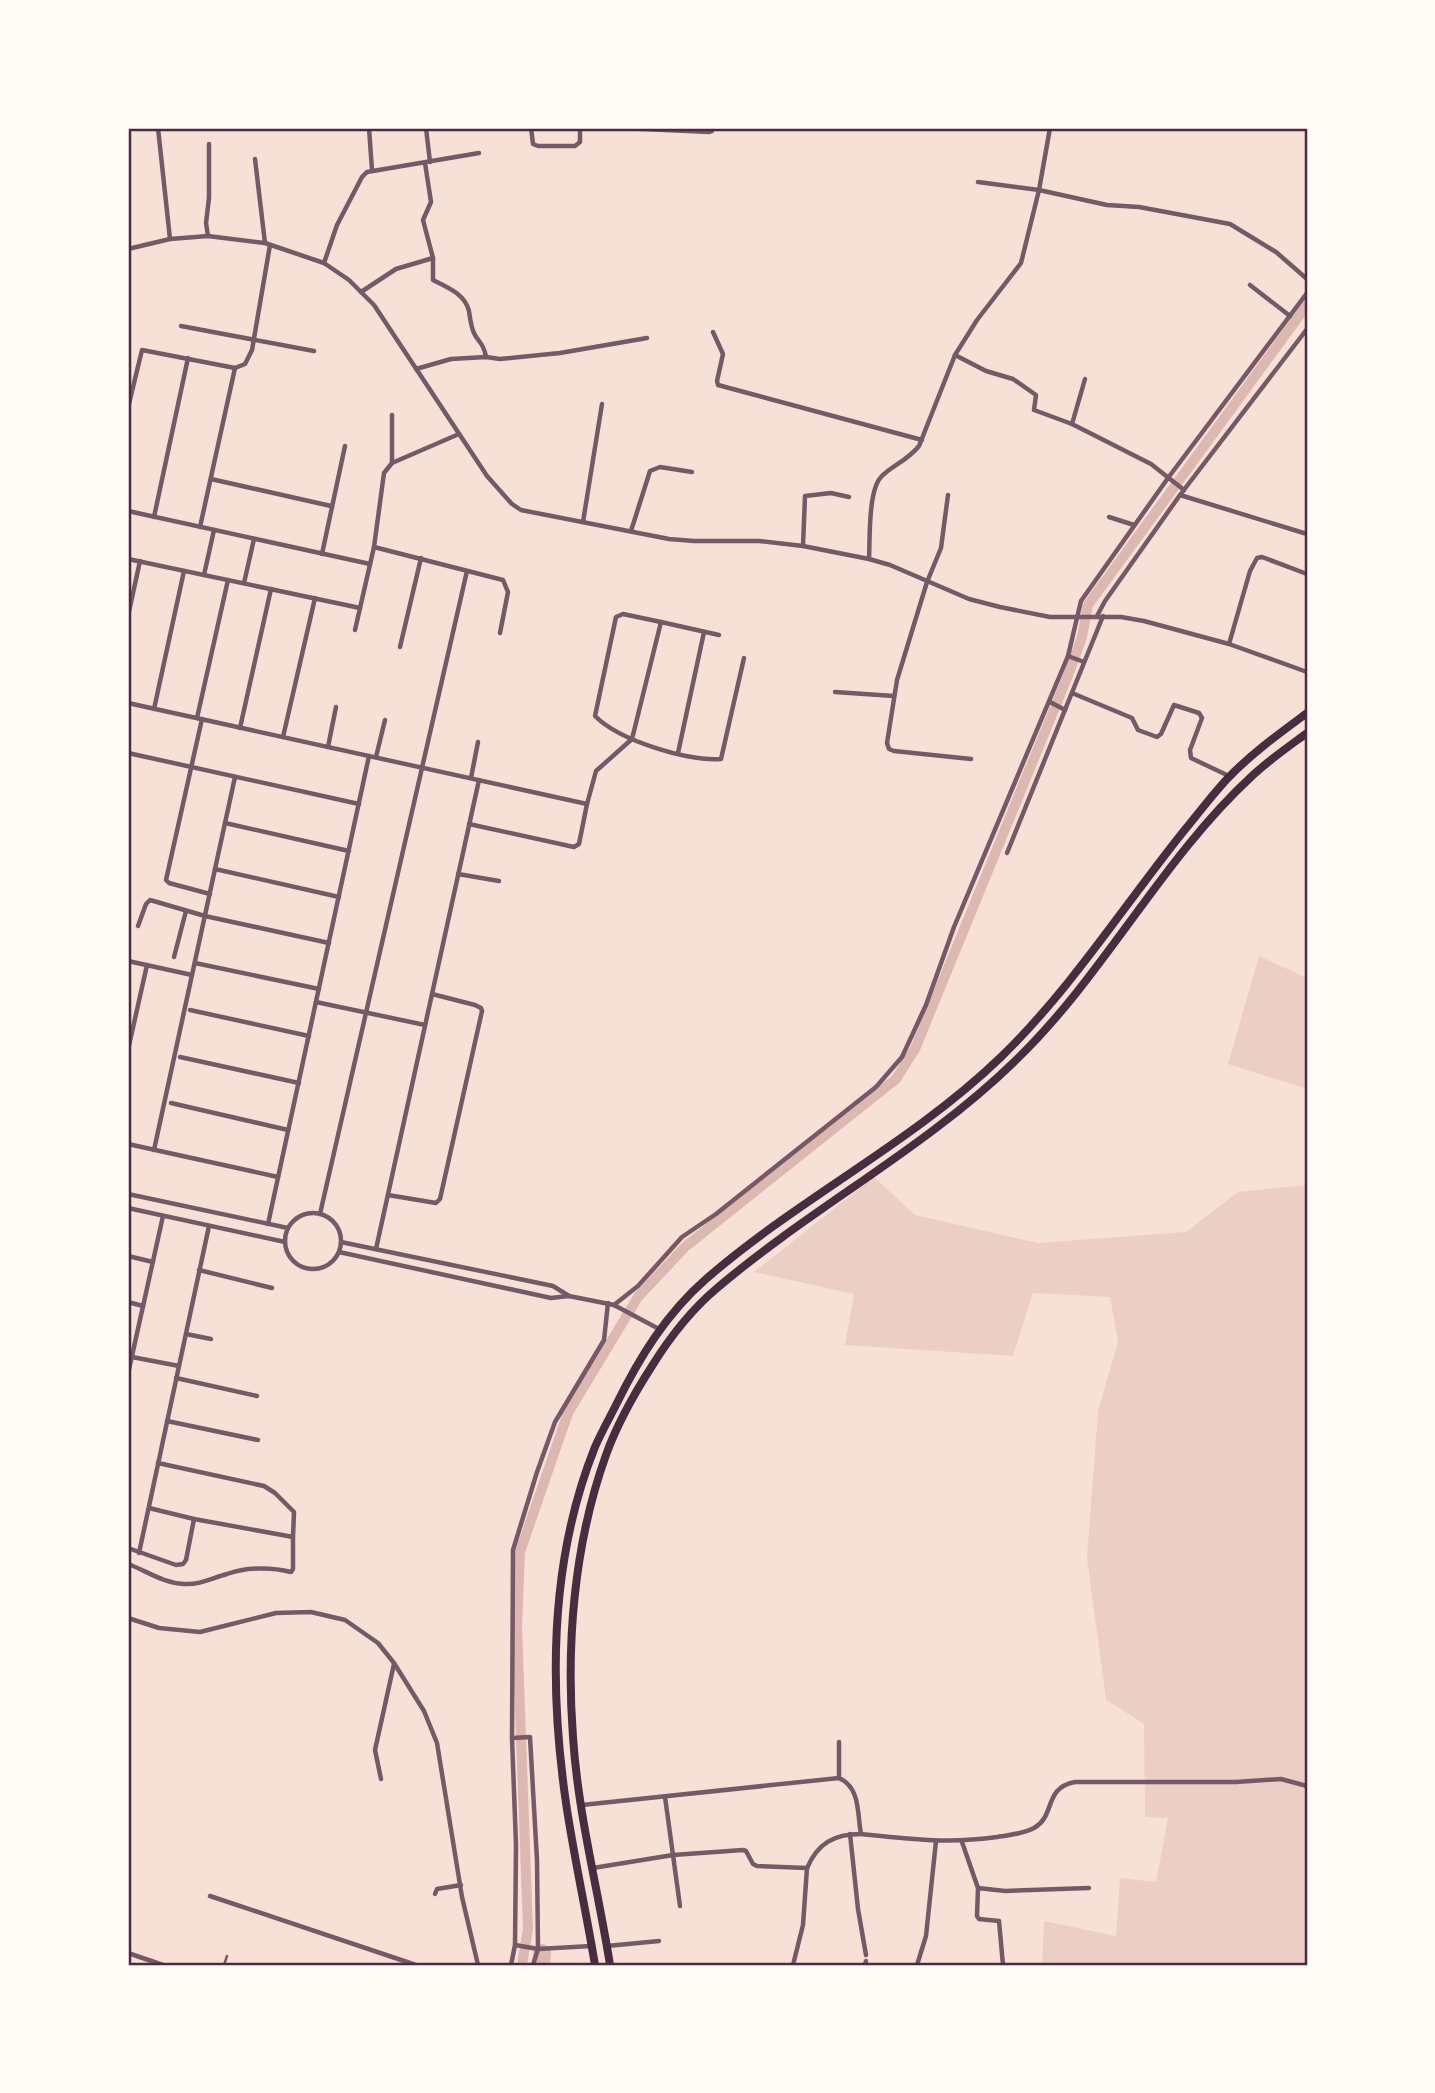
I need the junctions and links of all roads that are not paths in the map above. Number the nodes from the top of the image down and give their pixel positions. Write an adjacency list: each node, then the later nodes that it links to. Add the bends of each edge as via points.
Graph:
1 (158, 128): 18 (street)
2 (369, 128): 14 (street)
3 (426, 128): 13 (street)
4 (531, 128): 5 (street, via 533,144 538,146 575,146 580,142)
5 (580, 128)
6 (622, 128): 9 (street)
7 (712, 128): 9 (street, via 709,132)
8 (1050, 128): 16 (street)
9 (669, 129)
10 (209, 144): 17 (street)
11 (480, 153): 13 (street)
12 (255, 159): 19 (street)
13 (427, 163): 14 (street); 21 (street, via 431,202 424,220)
14 (372, 170): 22 (street, via 362,177 343,212)
15 (978, 182): 16 (street)
16 (1039, 190): 23 (street, via 1230,224 1276,252); 34 (street, via 1021,263)
17 (208, 236): 18 (street); 19 (street)
18 (170, 239): 20 (street)
19 (267, 244): 22 (street); 32 (street)
20 (128, 249)
21 (433, 258): 25 (street, via 396,269); 35 (street, via 433,280 463,298)
22 (324, 263): 25 (street)
23 (1307, 279)
24 (1251, 285): 27 (street)
25 (361, 292): 38 (street)
26 (1307, 293): 27 (street)
27 (1290, 316): 49 (street)
28 (181, 326): 32 (street)
29 (1307, 329): 51 (street)
30 (713, 332): 45 (street, via 723,354 718,385)
31 (647, 338): 35 (street, via 560,353)
32 (254, 341): 33 (street); 37 (street, via 249,359)
33 (314, 351)
34 (955, 355): 43 (street, via 1021,384 1036,395 1034,410); 45 (street)
35 (486, 357): 38 (street, via 451,359)
36 (188, 358): 37 (street); 41 (street, via 141,351); 57 (street)
37 (235, 368): 50 (street)
38 (416, 369): 44 (street)
39 (1085, 379): 43 (street)
40 (602, 404): 59 (street)
41 (128, 408)
42 (392, 415): 47 (street)
43 (1072, 424): 49 (street, via 1139,457)
44 (459, 434): 47 (street); 59 (street, via 512,504 532,513)
45 (922, 440): 71 (street, via 911,457 876,483)
46 (345, 446): 55 (street)
47 (392, 463): 67 (street, via 384,473)
48 (691, 472): 63 (street, via 660,467 650,471)
49 (1168, 478): 51 (street); 60 (street)
50 (211, 480): 55 (street); 61 (street)
51 (1183, 489): 53 (street)
52 (948, 495): 79 (street, via 941,548)
53 (1180, 495): 64 (street); 85 (street)
54 (849, 497): 66 (street, via 831,493 805,496)
55 (331, 506): 68 (street)
56 (128, 511): 57 (street)
57 (154, 517): 61 (street)
58 (1109, 517): 60 (street)
59 (583, 522): 63 (street)
60 (1134, 524): 86 (street, via 1081,601)
61 (200, 527): 62 (street)
62 (214, 530): 65 (street); 77 (street)
63 (631, 531): 66 (street, via 682,540)
64 (1307, 534)
65 (254, 539): 68 (street); 80 (street)
66 (803, 546): 71 (street)
67 (374, 547): 69 (street); 73 (street)
68 (322, 554): 73 (street)
69 (421, 558): 74 (street); 93 (street)
70 (128, 559): 72 (street)
71 (869, 559): 79 (street)
72 (140, 561): 75 (street); 84 (street)
73 (370, 565): 83 (street)
74 (467, 570): 90 (street, via 503,580 508,592); 120 (street)
75 (184, 571): 77 (street); 104 (street)
76 (1307, 574): 92 (street, via 1257,558)
77 (204, 575): 78 (street)
78 (228, 580): 80 (street); 107 (street)
79 (927, 582): 86 (street, via 1026,614); 100 (street)
80 (244, 583): 81 (street)
81 (271, 589): 82 (street); 109 (street)
82 (315, 598): 83 (street); 111 (street)
83 (360, 608): 88 (street)
84 (128, 616)
85 (1097, 616): 86 (street); 92 (street, via 1144,621); 96 (street)
86 (1079, 618): 94 (street)
87 (661, 622): 89 (street); 112 (street); 112 (street, via 623,614 616,617 595,716)
88 (355, 630)
89 (704, 632): 91 (street); 116 (street)
90 (500, 633)
91 (719, 635)
92 (1229, 644): 97 (street)
93 (400, 647)
94 (1070, 657): 96 (street); 102 (street)
95 (744, 658): 116 (street, via 723,757)
96 (1083, 662): 99 (street)
97 (1307, 672)
98 (835, 692): 100 (street)
99 (1072, 693): 105 (street); 122 (street, via 1132,718 1139,730 1157,737 1174,705 1199,713 1202,718 1191,758)
100 (894, 696): 119 (street, via 889,749)
101 (128, 703): 104 (street)
102 (1051, 703): 105 (street); 179 (street, via 898,1063 876,1087 682,1237 638,1286)
103 (336, 708): 114 (street)
104 (154, 709): 107 (street)
105 (1064, 709): 131 (street)
106 (1307, 713): 122 (highway)
107 (200, 719): 109 (street); 121 (street)
108 (385, 720): 118 (street)
109 (240, 728): 111 (street)
110 (1307, 733): 207 (highway, via 1253,775 1188,845 1063,1011 1018,1058 903,1154 788,1233 717,1289 668,1340 607,1452 583,1540 571,1660 573,1741)
111 (282, 737): 114 (street)
112 (632, 739): 116 (street); 127 (street, via 596,771)
113 (478, 742): 124 (street)
114 (328, 747): 117 (street)
115 (128, 753): 121 (street)
116 (678, 753)
117 (369, 756): 118 (street); 126 (street)
118 (376, 757): 120 (street)
119 (971, 759)
120 (422, 766): 124 (street); 150 (street)
121 (191, 767): 123 (street); 135 (street, via 166,880)
122 (1229, 776): 181 (highway, via 1052,1002 1003,1055 943,1107 708,1277)
123 (235, 777): 126 (street); 128 (street)
124 (471, 778): 125 (street)
125 (479, 780): 127 (street); 129 (street)
126 (359, 804): 130 (street)
127 (587, 804): 129 (street, via 579,844 574,847)
128 (225, 824): 130 (street); 132 (street)
129 (469, 824): 133 (street)
130 (349, 851): 136 (street)
131 (1007, 853)
132 (215, 869): 135 (street); 136 (street)
133 (458, 874): 134 (street); 147 (street)
134 (499, 881)
135 (210, 894): 138 (street)
136 (339, 897): 140 (street)
137 (186, 911): 138 (street); 139 (street, via 149,900); 141 (street)
138 (205, 916): 140 (street); 143 (street)
139 (138, 926)
140 (329, 943): 146 (street)
141 (174, 957)
142 (128, 961): 144 (street)
143 (195, 963): 145 (street); 146 (street)
144 (147, 965): 145 (street); 153 (street)
145 (192, 975): 159 (street)
146 (319, 989): 148 (street)
147 (432, 994): 151 (street); 162 (street, via 482,1011 440,1199 436,1203)
148 (316, 1002): 150 (street); 152 (street)
149 (190, 1010): 152 (street)
150 (365, 1012): 151 (street); 164 (street)
151 (425, 1025): 162 (street)
152 (309, 1036): 155 (street)
153 (128, 1050)
154 (180, 1057): 155 (street)
155 (299, 1083): 157 (street)
156 (171, 1103): 157 (street)
157 (288, 1130): 160 (street)
158 (128, 1144): 159 (street)
159 (154, 1150): 160 (street)
160 (278, 1177): 166 (street)
161 (128, 1194): 166 (street)
162 (388, 1195): 171 (street)
163 (128, 1208): 165 (street)
164 (320, 1214): 168 (street, via 296,1219); 170 (street, via 339,1230)
165 (163, 1216): 167 (street); 174 (street)
166 (268, 1224): 168 (street)
167 (209, 1226): 169 (street); 175 (street)
168 (288, 1228): 169 (street)
169 (285, 1242): 172 (street, via 296,1264 308,1269 331,1263)
170 (341, 1242): 171 (street); 172 (street)
171 (376, 1250): 177 (street, via 553,1286)
172 (339, 1252): 177 (street, via 551,1298)
173 (128, 1256): 174 (street)
174 (153, 1262): 180 (street)
175 (199, 1270): 176 (street); 182 (street)
176 (272, 1287)
177 (569, 1296): 179 (street)
178 (128, 1302): 180 (street)
179 (611, 1304): 181 (street); 201 (street, via 604,1340 555,1422 513,1550)
180 (143, 1306): 184 (street)
181 (659, 1329): 223 (highway, via 595,1446 568,1538 558,1619 558,1735)
182 (186, 1334): 183 (street); 186 (street)
183 (211, 1339)
184 (131, 1349): 185 (street)
185 (132, 1357): 186 (street); 187 (street)
186 (179, 1366): 188 (street)
187 (128, 1374)
188 (176, 1378): 189 (street); 190 (street)
189 (257, 1396)
190 (167, 1421): 191 (street); 192 (street)
191 (258, 1440)
192 (158, 1463): 193 (street); 195 (street, via 264,1486 293,1510)
193 (149, 1508): 194 (street); 197 (street)
194 (194, 1519): 195 (street); 197 (street, via 183,1564)
195 (293, 1537): 198 (street, via 291,1572 254,1569 184,1584)
196 (128, 1548): 197 (street)
197 (139, 1553)
198 (128, 1564)
199 (128, 1618): 200 (street, via 159,1628 200,1632 276,1613 311,1612 345,1620 378,1643)
200 (394, 1663): 204 (street, via 376,1741); 215 (street, via 437,1743)
201 (514, 1738): 222 (street); 225 (street, via 529,1736 537,1860)
202 (839, 1742): 203 (street)
203 (839, 1778): 206 (street); 209 (street, via 855,1795)
204 (382, 1779)
205 (1307, 1786): 211 (street, via 1281,1779 1075,1782 1058,1788 1033,1829)
206 (665, 1797): 207 (street); 212 (street)
207 (581, 1805): 213 (highway)
208 (850, 1834): 209 (street); 214 (street, via 820,1845); 227 (street)
209 (860, 1834): 210 (street)
210 (936, 1841): 211 (street); 238 (street, via 926,1936)
211 (962, 1842): 216 (street)
212 (673, 1855): 213 (street); 214 (street, via 743,1850 753,1864); 220 (street)
213 (593, 1868): 224 (highway)
214 (807, 1868): 237 (street, via 803,1926)
215 (461, 1885): 218 (street, via 437,1889); 232 (street)
216 (978, 1888): 217 (street); 239 (street, via 977,1916 999,1921)
217 (1089, 1888)
218 (435, 1894)
219 (210, 1896): 231 (street)
220 (680, 1906)
221 (659, 1941): 224 (street)
222 (516, 1945): 225 (street); 233 (street)
223 (592, 1946): 225 (street); 235 (highway)
224 (607, 1946): 236 (highway)
225 (536, 1949): 234 (street)
226 (128, 1953): 229 (street)
227 (866, 1955)
228 (227, 1956): 230 (lane)
229 (163, 1965)
230 (224, 1965)
231 (416, 1965)
232 (478, 1965)
233 (510, 1965)
234 (533, 1965)
235 (595, 1965)
236 (610, 1965)
237 (793, 1965)
238 (917, 1965)
239 (1003, 1965)

